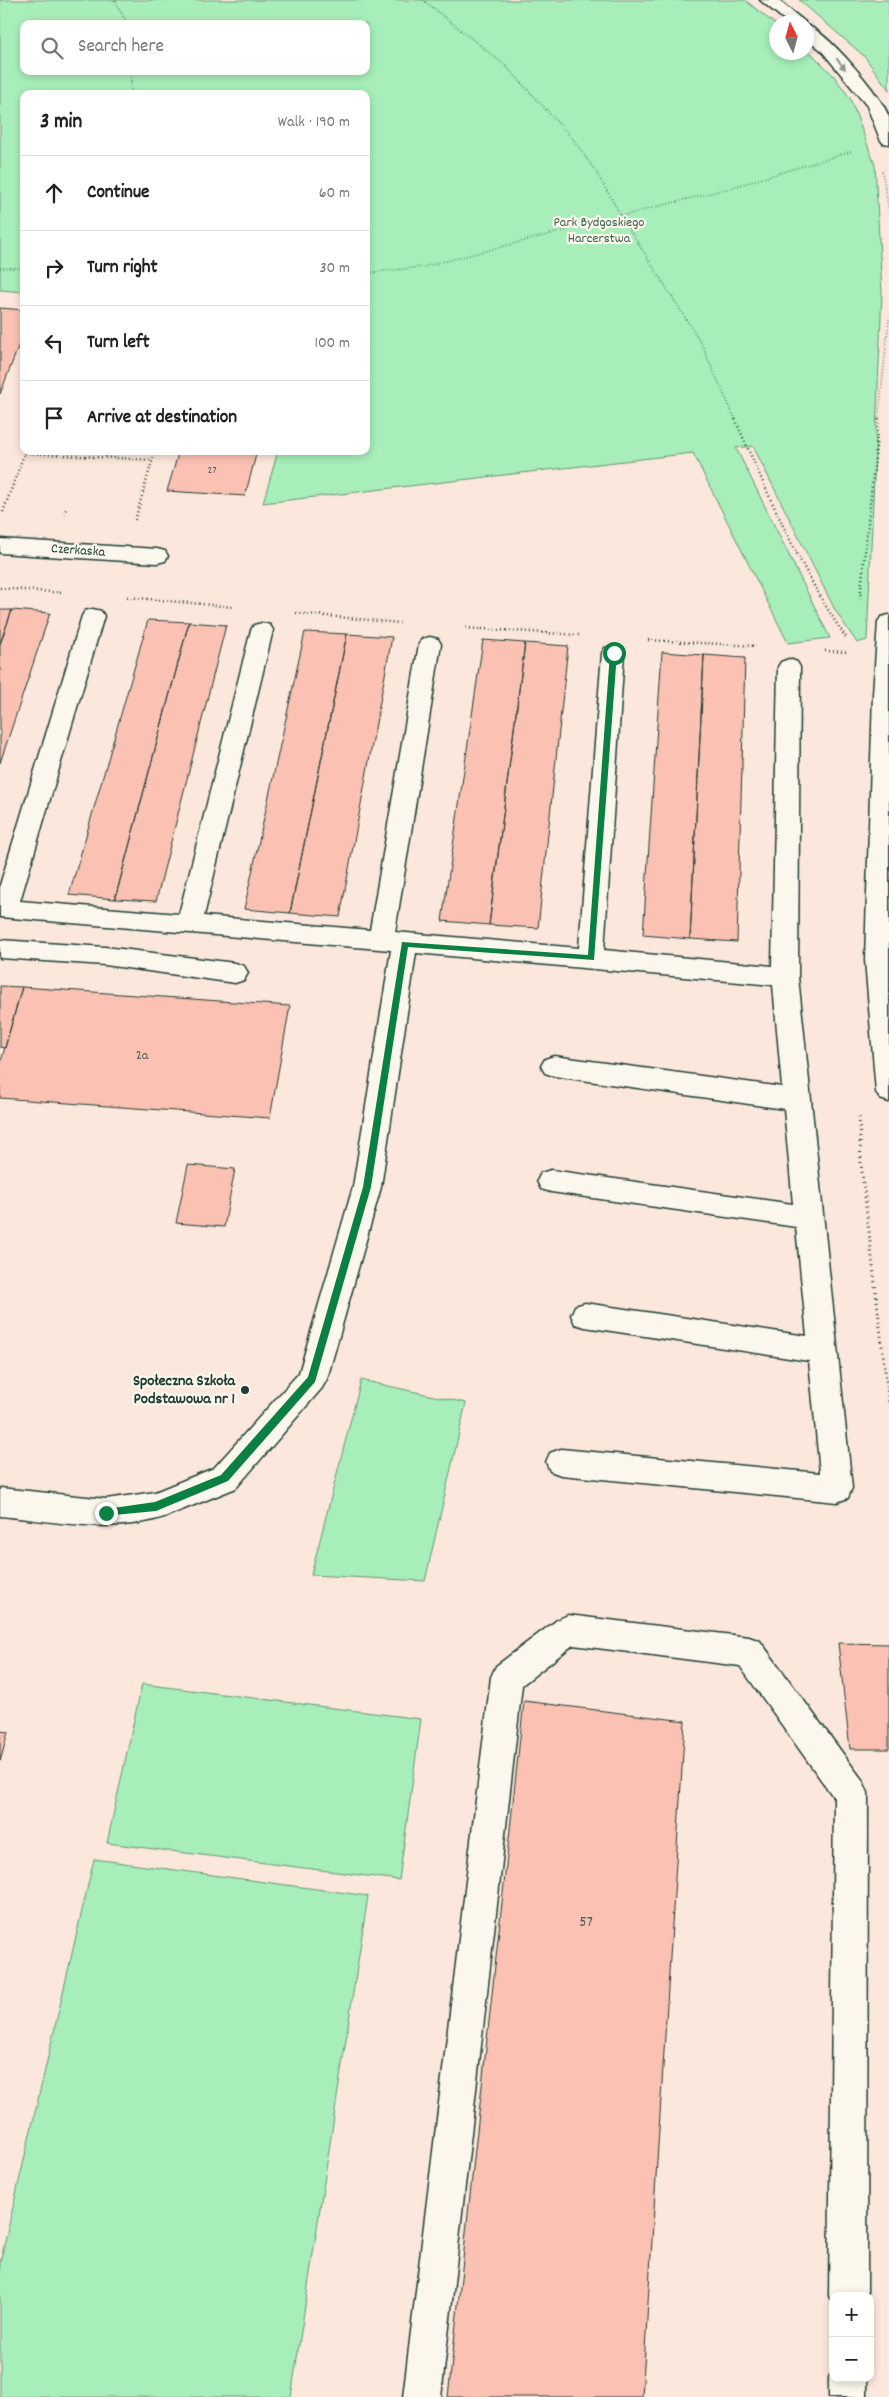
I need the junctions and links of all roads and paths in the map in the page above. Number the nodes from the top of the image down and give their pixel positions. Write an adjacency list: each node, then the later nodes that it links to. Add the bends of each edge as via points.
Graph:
1 (115, 0): 5 (path)
2 (424, 0): 13 (path, via 513,73 573,140 598,175)
3 (768, 0): 4 (street)
4 (788, 15)
5 (125, 20)
6 (814, 36): 9 (street, one-way to 9, via 827,46 875,105)
7 (131, 75): 8 (path)
8 (131, 90)
9 (889, 139)
10 (860, 149): 13 (path, via 730,188)
11 (880, 162): 12 (path)
12 (889, 210)
13 (620, 216): 16 (path, via 423,267); 30 (path, via 700,342 796,548 830,614)
14 (0, 268): 15 (path)
15 (20, 268)
16 (370, 274)
17 (889, 319): 26 (path)
18 (24, 455): 22 (path)
19 (73, 455): 21 (path)
20 (154, 455): 21 (path)
21 (152, 460): 23 (path)
22 (3, 512)
23 (134, 524)
24 (0, 546): 25 (street, Czerkaska)
25 (157, 556)
26 (859, 606)
27 (93, 616): 34 (street)
28 (889, 622): 42 (street, via 884,694 878,960)
29 (262, 630): 35 (street)
30 (848, 641)
31 (430, 644): 36 (street)
32 (614, 653): 38 (street)
33 (789, 667): 40 (street)
34 (3, 909): 35 (street)
35 (189, 925): 36 (street)
36 (393, 942): 38 (street); 49 (street, via 367,1187 312,1379 225,1478 156,1506 106,1513)
37 (0, 949): 39 (street, via 105,956)
38 (591, 958): 40 (street)
39 (235, 973)
40 (785, 976): 43 (street)
41 (554, 1066): 43 (street)
42 (889, 1092)
43 (796, 1100): 45 (street)
44 (551, 1181): 45 (street)
45 (809, 1218): 47 (street)
46 (585, 1315): 47 (street)
47 (823, 1351): 48 (street, via 837,1488)
48 (562, 1462)
49 (0, 1502)
50 (848, 2292): 52 (street, via 851,1793 749,1652 568,1630 507,1677)
51 (848, 2382): 53 (street)
52 (422, 2397)
53 (848, 2397)

